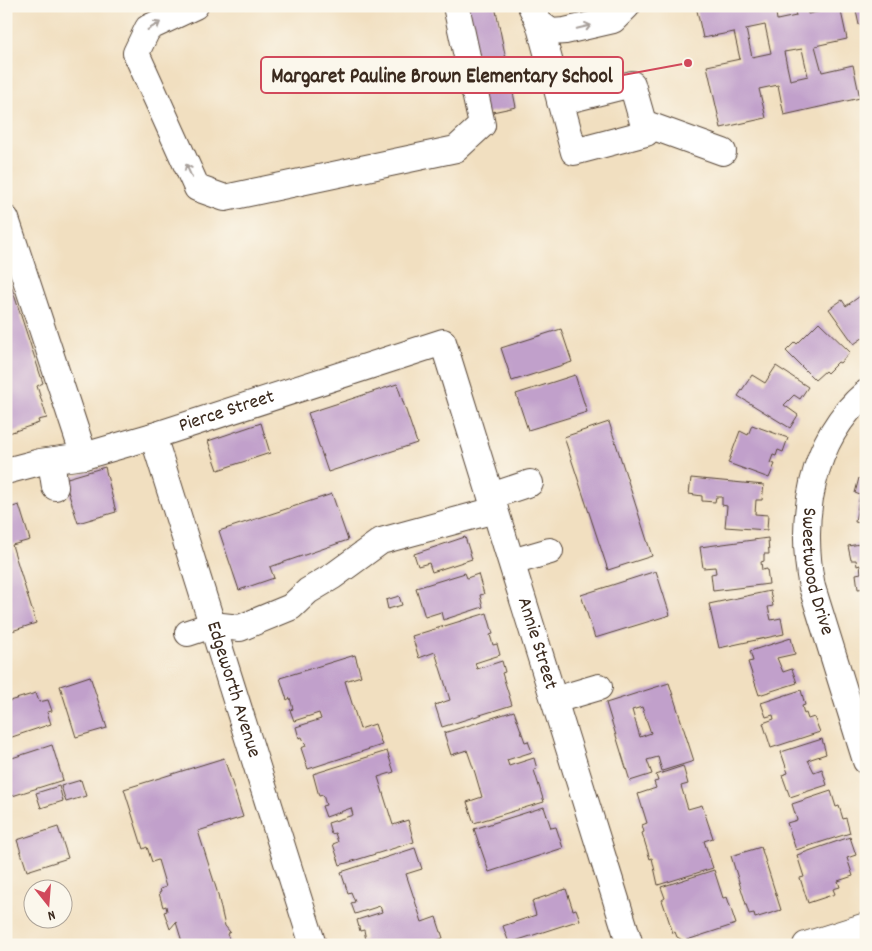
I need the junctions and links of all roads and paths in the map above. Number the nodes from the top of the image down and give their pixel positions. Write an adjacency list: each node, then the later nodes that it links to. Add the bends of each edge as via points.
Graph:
1 (194, 6): 2 (street, one-way to 1, via 482,125 456,149 225,198 197,188 136,53 148,28)
2 (456, 6)
3 (627, 6): 4 (street, one-way to 3, via 551,32 565,31 613,20)
4 (535, 15): 5 (street)
5 (560, 102): 6 (street, via 632,84); 6 (street, via 574,152 646,133)
6 (643, 123): 7 (street)
7 (723, 152)
8 (6, 219): 12 (street)
9 (443, 342): 11 (street, Pierce Street); 17 (street, Annie Street)
10 (866, 393): 24 (street, Sweetwood Drive, via 841,421 816,471 806,531 812,587)
11 (153, 436): 12 (street, Pierce Street); 20 (street, Edgeworth Avenue)
12 (84, 456): 13 (street, Pierce Street)
13 (51, 461): 14 (street, Pierce Street); 16 (street)
14 (6, 471)
15 (530, 484): 17 (street)
16 (55, 487)
17 (493, 503): 19 (street, Annie Street); 20 (street, via 381,541 291,606 240,628)
18 (550, 550): 19 (street)
19 (512, 562): 23 (street, Annie Street)
20 (212, 625): 21 (street); 26 (street, Edgeworth Avenue)
21 (188, 633)
22 (599, 687): 23 (street)
23 (555, 700): 27 (street, Annie Street)
24 (866, 761)
25 (866, 926): 28 (street)
26 (313, 945)
27 (630, 945)
28 (806, 945)

